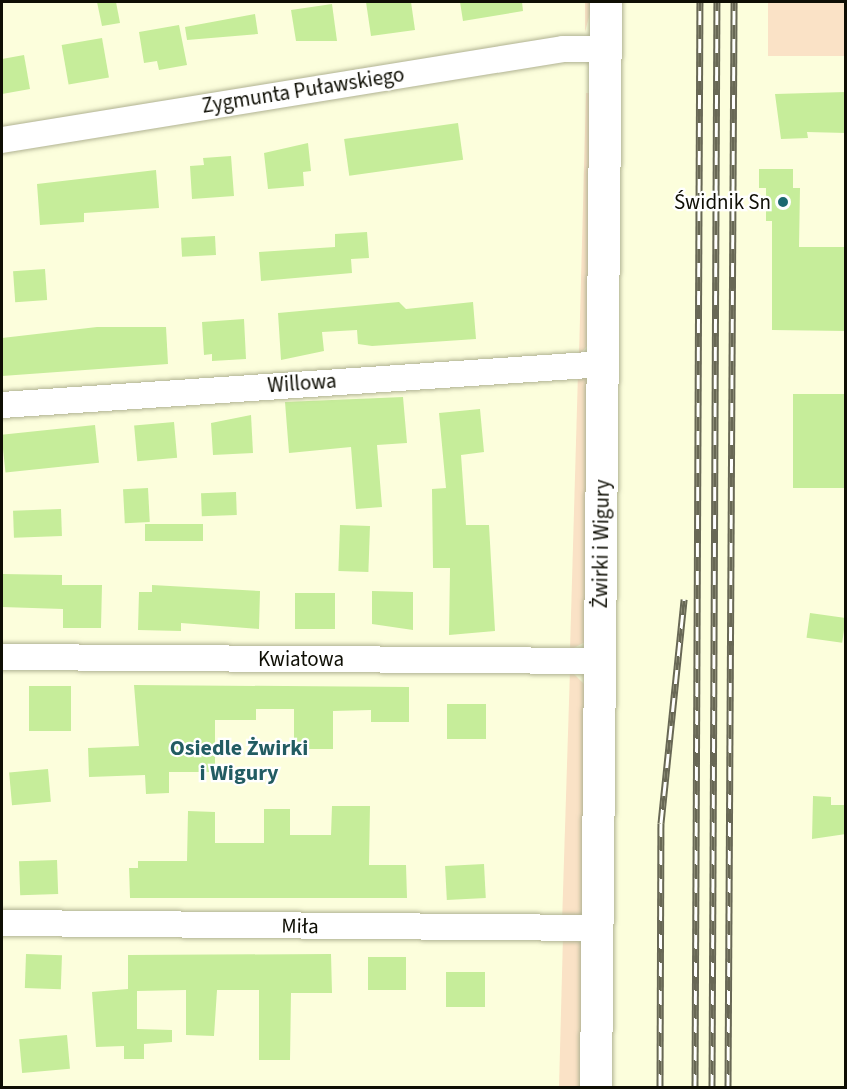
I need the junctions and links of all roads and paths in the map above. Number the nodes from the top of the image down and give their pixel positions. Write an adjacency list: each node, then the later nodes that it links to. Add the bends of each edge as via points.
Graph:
1 (606, 2): 2 (main road, Żwirki i Wigury)
2 (606, 48): 3 (street, Zygmunta Puławskiego, via 551,51); 4 (main road, Żwirki i Wigury)
3 (2, 140)
4 (603, 364): 5 (street, Willowa); 7 (main road, Żwirki i Wigury)
5 (2, 405)
6 (2, 657): 7 (street, Kwiatowa)
7 (600, 661): 9 (main road, Żwirki i Wigury)
8 (2, 923): 9 (street, Miła)
9 (598, 928): 10 (main road, Żwirki i Wigury)
10 (596, 1088)

